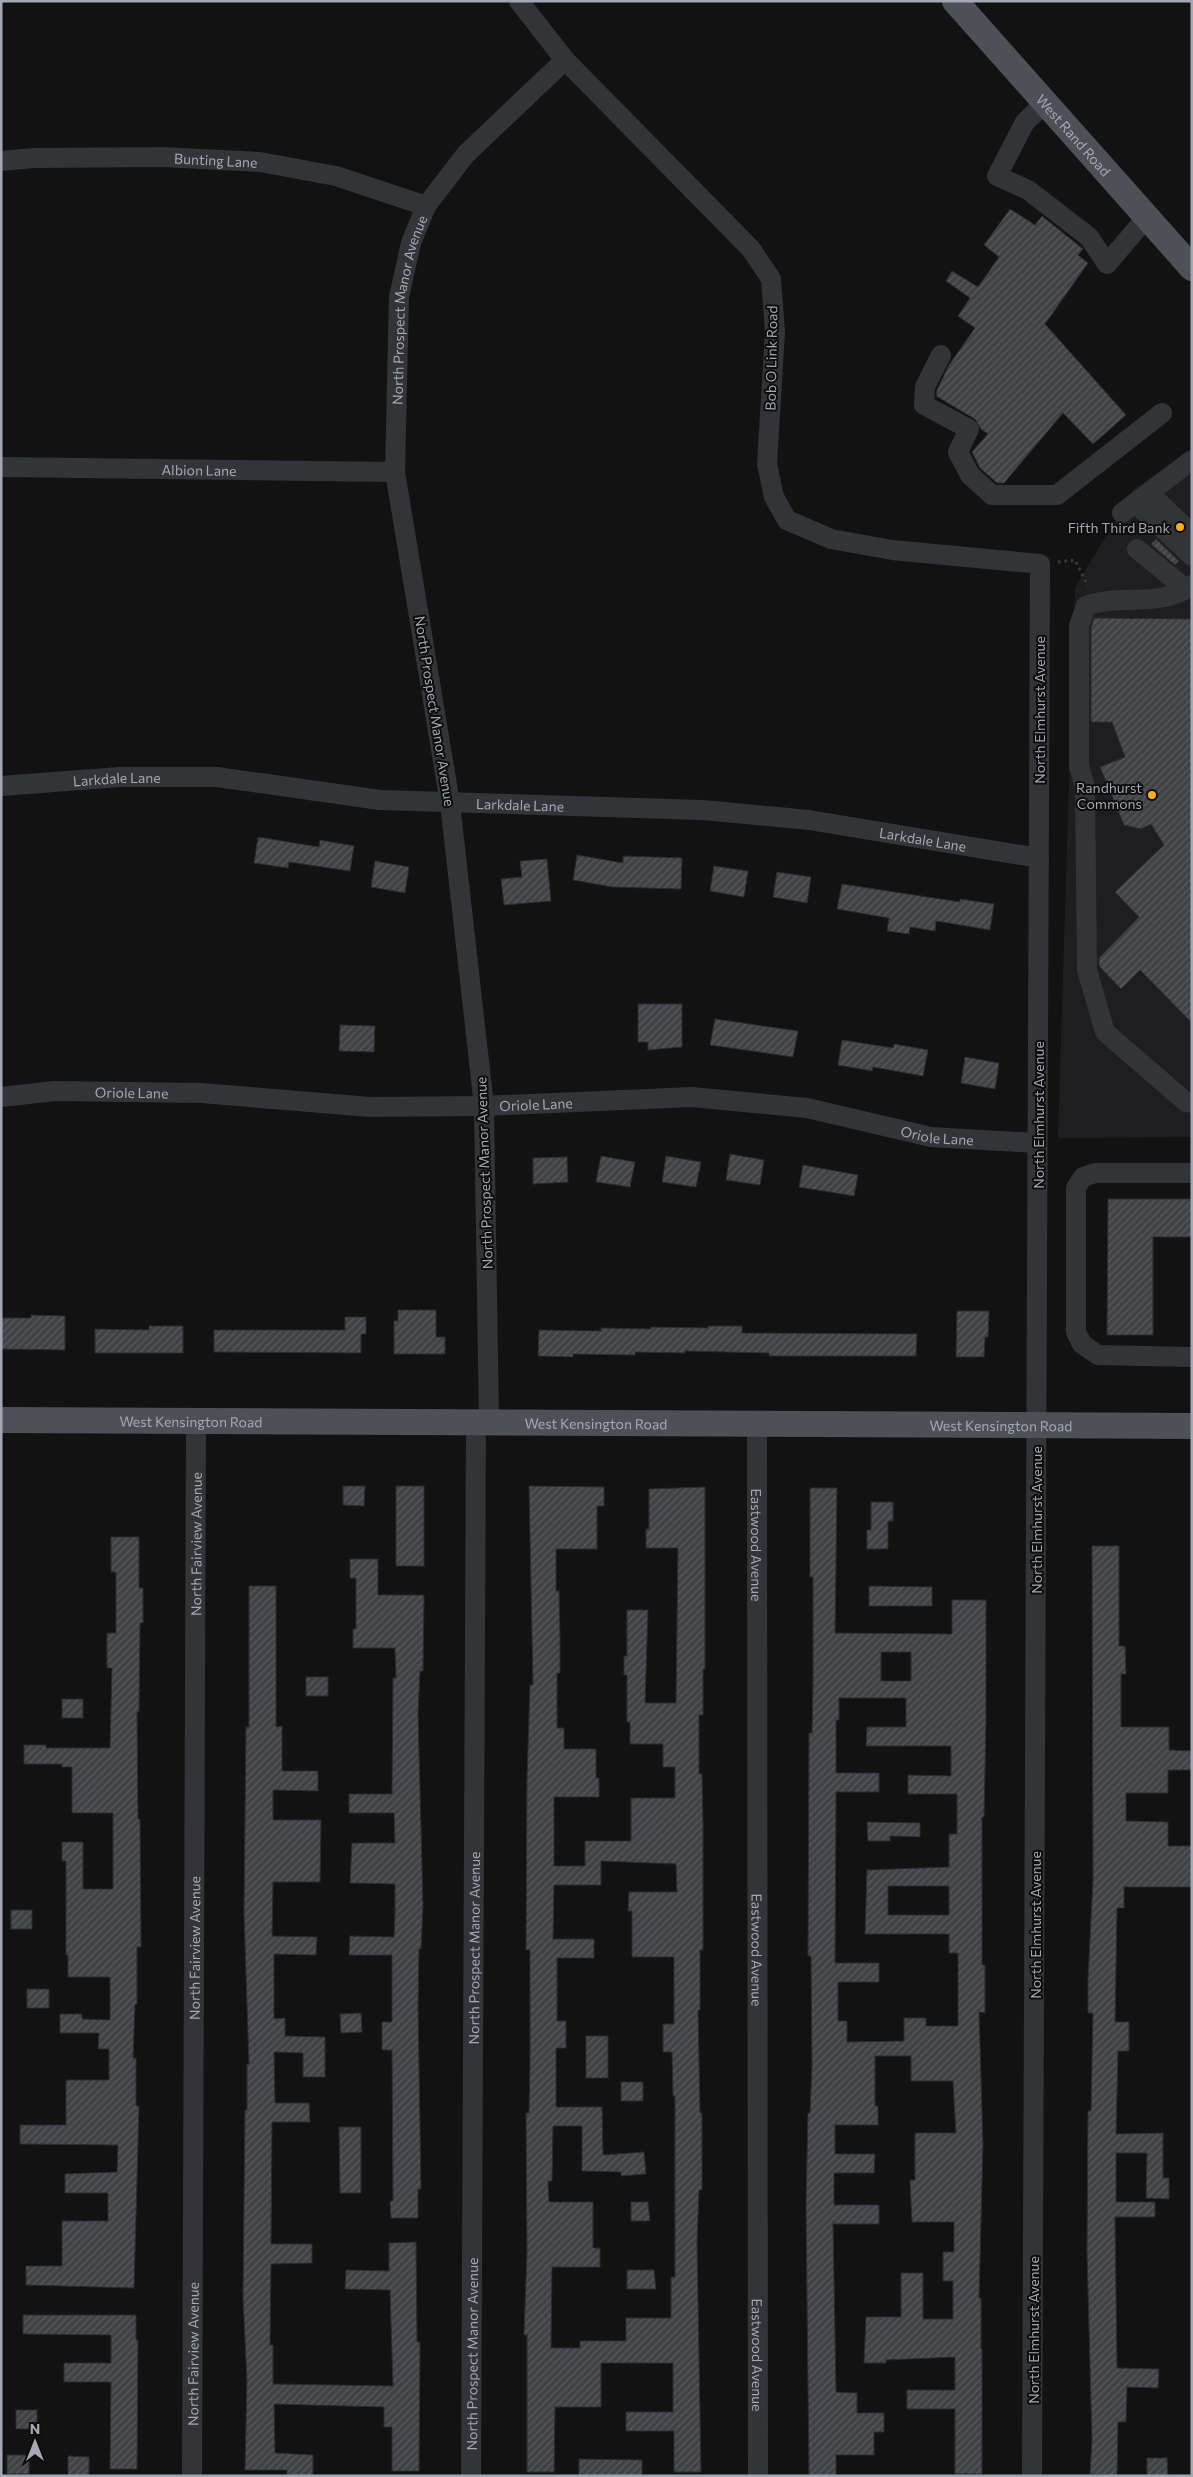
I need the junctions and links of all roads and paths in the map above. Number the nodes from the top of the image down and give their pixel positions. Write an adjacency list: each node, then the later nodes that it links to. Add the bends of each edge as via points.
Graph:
1 (519, 1): 3 (street, Bob O Link Road)
2 (955, 1): 4 (main road, West Rand Road)
3 (566, 60): 6 (street, North Prospect Manor Avenue, via 466,154); 18 (street, Bob O Link Road, via 751,248 771,279 775,332 768,464 774,497 787,520 831,539 892,550)
4 (1045, 103): 7 (main road, West Rand Road); 7 (street, via 1025,122 997,176 1028,190 1089,237 1107,264)
5 (1, 161): 6 (street, Bunting Lane, via 163,157 260,162 336,176)
6 (426, 206): 13 (street, North Prospect Manor Avenue, via 411,243 399,297)
7 (1146, 217): 8 (main road, West Rand Road)
8 (1192, 268)
9 (941, 355): 10 (street, via 925,386 924,405 969,429 958,452 970,475 992,495 1057,495)
10 (1162, 413)
11 (1192, 460): 14 (street)
12 (1, 467): 13 (street, Albion Lane)
13 (395, 472): 22 (street, North Prospect Manor Avenue)
14 (1135, 503): 15 (street); 17 (street)
15 (1192, 534)
16 (1137, 549): 19 (street)
17 (1192, 556)
18 (1040, 564): 20 (path, via 1075,560); 23 (street, North Elmhurst Avenue)
19 (1189, 587): 20 (street, via 1158,599)
20 (1096, 602): 25 (street, via 1086,606 1079,626 1079,766 1085,787 1087,970 1105,1032 1186,1102)
21 (1, 786): 22 (street, Larkdale Lane, via 120,777 217,777 380,800)
22 (450, 804): 23 (street, Larkdale Lane, via 703,810 809,820); 26 (street, North Prospect Manor Avenue)
23 (1039, 858): 27 (street, North Elmhurst Avenue)
24 (1, 1097): 26 (street, Oriole Lane, via 56,1091 201,1093 370,1107)
25 (1192, 1103)
26 (484, 1106): 27 (street, Oriole Lane, via 692,1097 807,1108 931,1137); 32 (street, North Prospect Manor Avenue)
27 (1037, 1143): 34 (street, North Elmhurst Avenue)
28 (1192, 1173): 29 (street, via 1095,1173 1083,1177 1076,1188 1076,1332 1082,1344 1098,1355)
29 (1192, 1358)
30 (1, 1420): 31 (main road, West Kensington Road)
31 (196, 1421): 32 (main road, West Kensington Road); 36 (street, North Fairview Avenue)
32 (482, 1422): 33 (main road, West Kensington Road); 37 (street, North Prospect Manor Avenue)
33 (756, 1424): 34 (main road, West Kensington Road); 38 (street, Eastwood Avenue)
34 (1036, 1426): 35 (main road, West Kensington Road); 39 (street, North Elmhurst Avenue)
35 (1192, 1426)
36 (192, 2476)
37 (471, 2476)
38 (758, 2476)
39 (1032, 2476)

